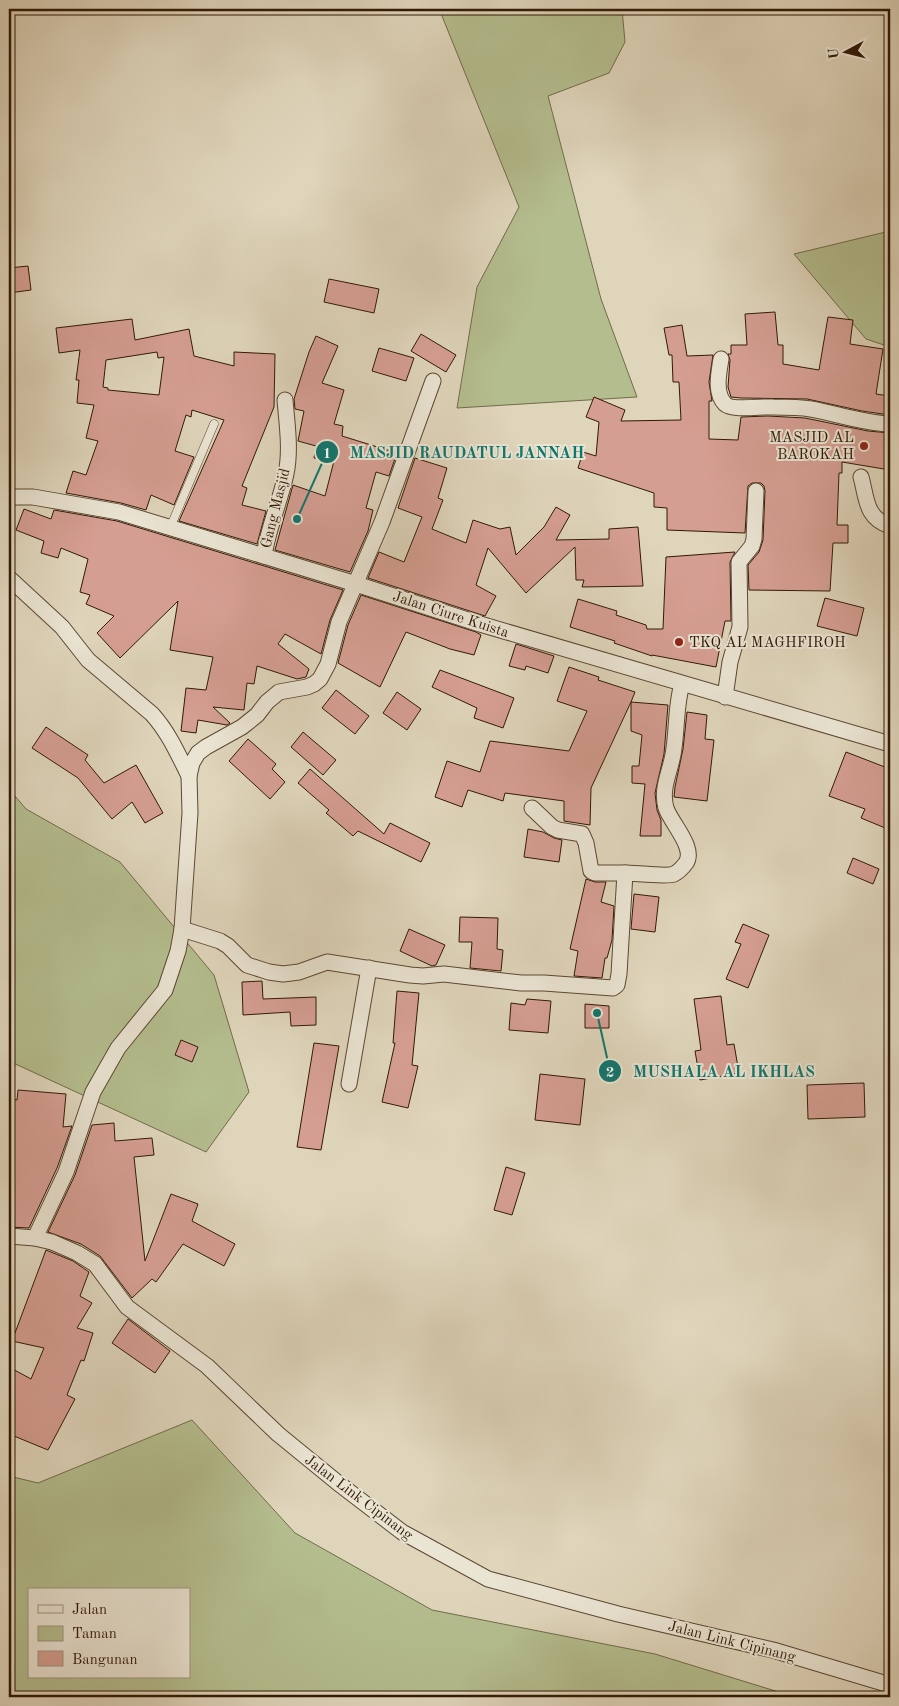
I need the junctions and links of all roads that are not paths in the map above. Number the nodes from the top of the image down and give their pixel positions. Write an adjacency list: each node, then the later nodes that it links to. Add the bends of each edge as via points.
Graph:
1 (720, 359): 5 (street, via 719,394 724,404 731,408 809,409)
2 (433, 381): 13 (street)
3 (285, 400): 11 (street, Gang Masjid, via 288,429 286,472)
4 (214, 424): 10 (lane)
5 (890, 424)
6 (860, 477): 9 (street, via 870,512)
7 (756, 491): 15 (street, via 754,539 739,562 740,627)
8 (9, 497): 10 (street, Jalan Ciure Kuista, via 33,497 119,512)
9 (890, 526)
10 (170, 528): 11 (street, Jalan Ciure Kuista)
11 (264, 556): 13 (street, Jalan Ciure Kuista)
12 (9, 578): 17 (street, via 62,627 88,660 162,724)
13 (356, 584): 14 (street, Jalan Ciure Kuista); 17 (street, via 320,678 307,687 279,692 242,727 198,753)
14 (682, 684): 15 (street, Jalan Ciure Kuista); 19 (street, via 664,798 673,822 685,840 687,862 672,874)
15 (725, 696): 16 (street, Jalan Ciure Kuista)
16 (890, 744)
17 (189, 776): 20 (street, via 190,813)
18 (532, 808): 19 (street, via 552,827 582,834 591,871)
19 (625, 873): 21 (street, via 620,974 613,988 520,983 444,974 410,975)
20 (182, 929): 21 (street, via 220,941 247,965 269,972 299,972 327,962); 24 (street, via 166,990 118,1048 93,1092 66,1172)
21 (369, 968): 22 (street)
22 (349, 1084)
23 (9, 1236): 24 (street, Jalan Link Cipinang)
24 (36, 1238): 25 (street, Jalan Link Cipinang, via 77,1253 95,1264 127,1307 207,1366 278,1434 338,1483 402,1532 488,1579 618,1614 773,1650)
25 (890, 1684)

